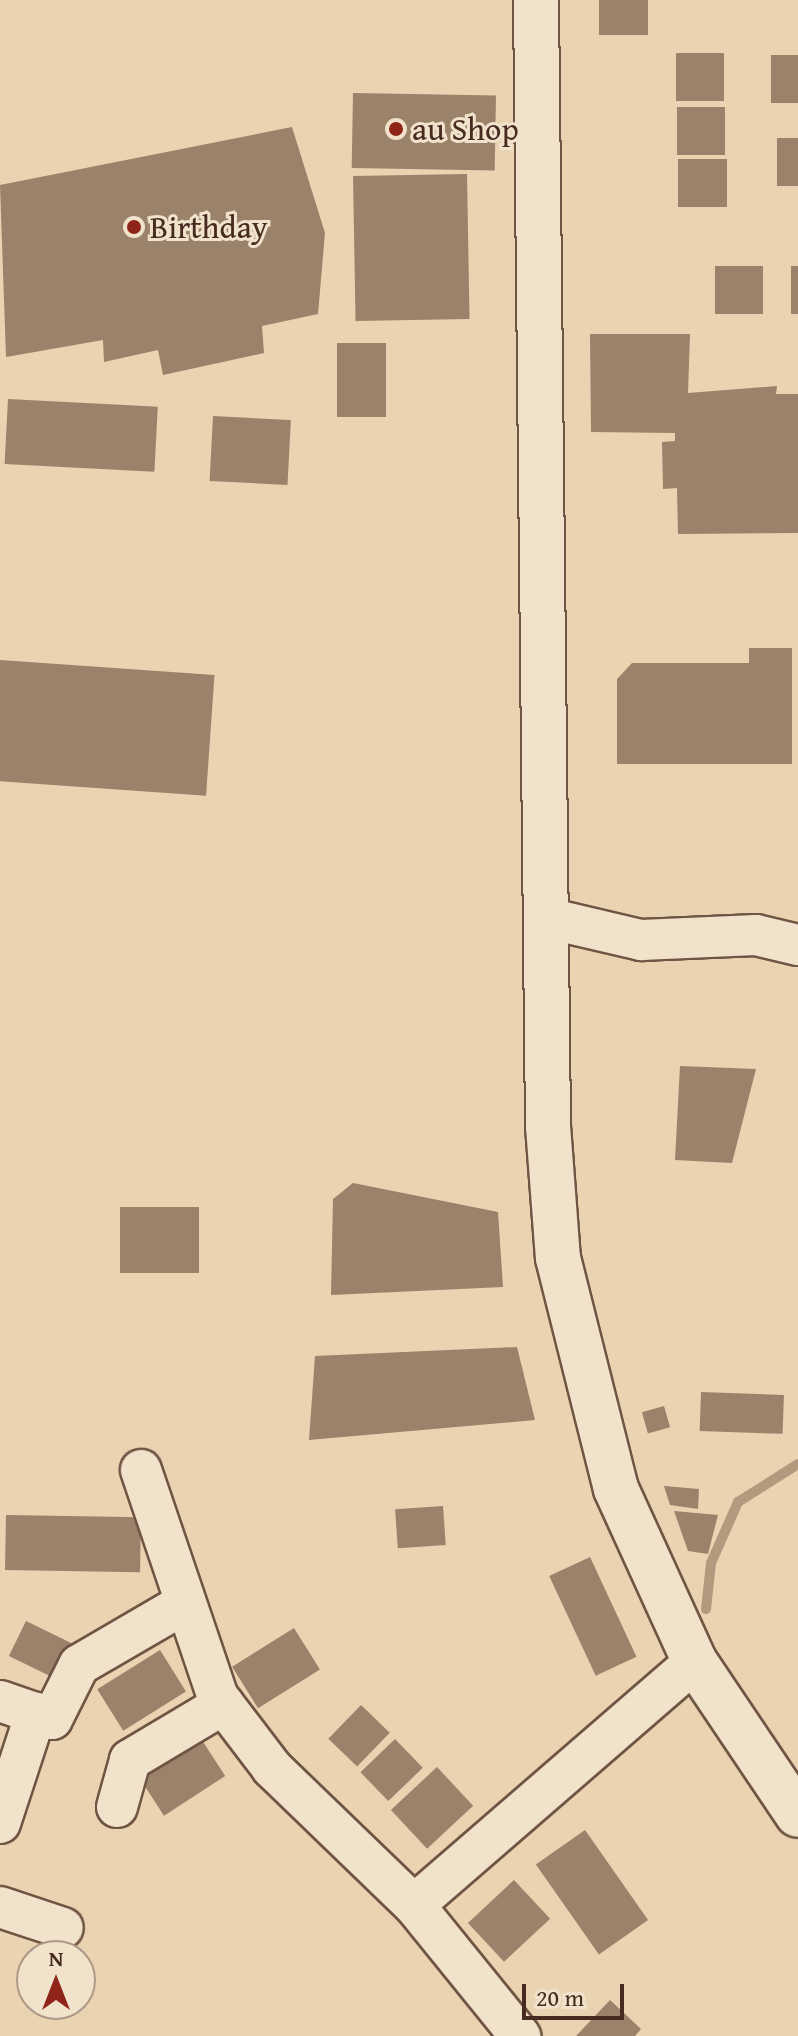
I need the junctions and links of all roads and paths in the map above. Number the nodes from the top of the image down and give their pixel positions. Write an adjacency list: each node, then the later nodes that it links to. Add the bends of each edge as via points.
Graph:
1 (536, 0): 2 (street)
2 (547, 918): 3 (street, via 641,940 756,935); 6 (street, via 548,1126 558,1258 616,1489)
3 (798, 945)
4 (141, 1470): 5 (street)
5 (184, 1604): 7 (street); 8 (street, via 79,1665 52,1719)
6 (695, 1662): 10 (street); 12 (street)
7 (224, 1704): 9 (street, via 130,1760); 12 (street, via 272,1768)
8 (18, 1707): 11 (street)
9 (117, 1807)
10 (798, 1815)
11 (0, 1823)
12 (414, 1905): 15 (street)
13 (0, 1907): 14 (street)
14 (63, 1928)
15 (520, 2036)

